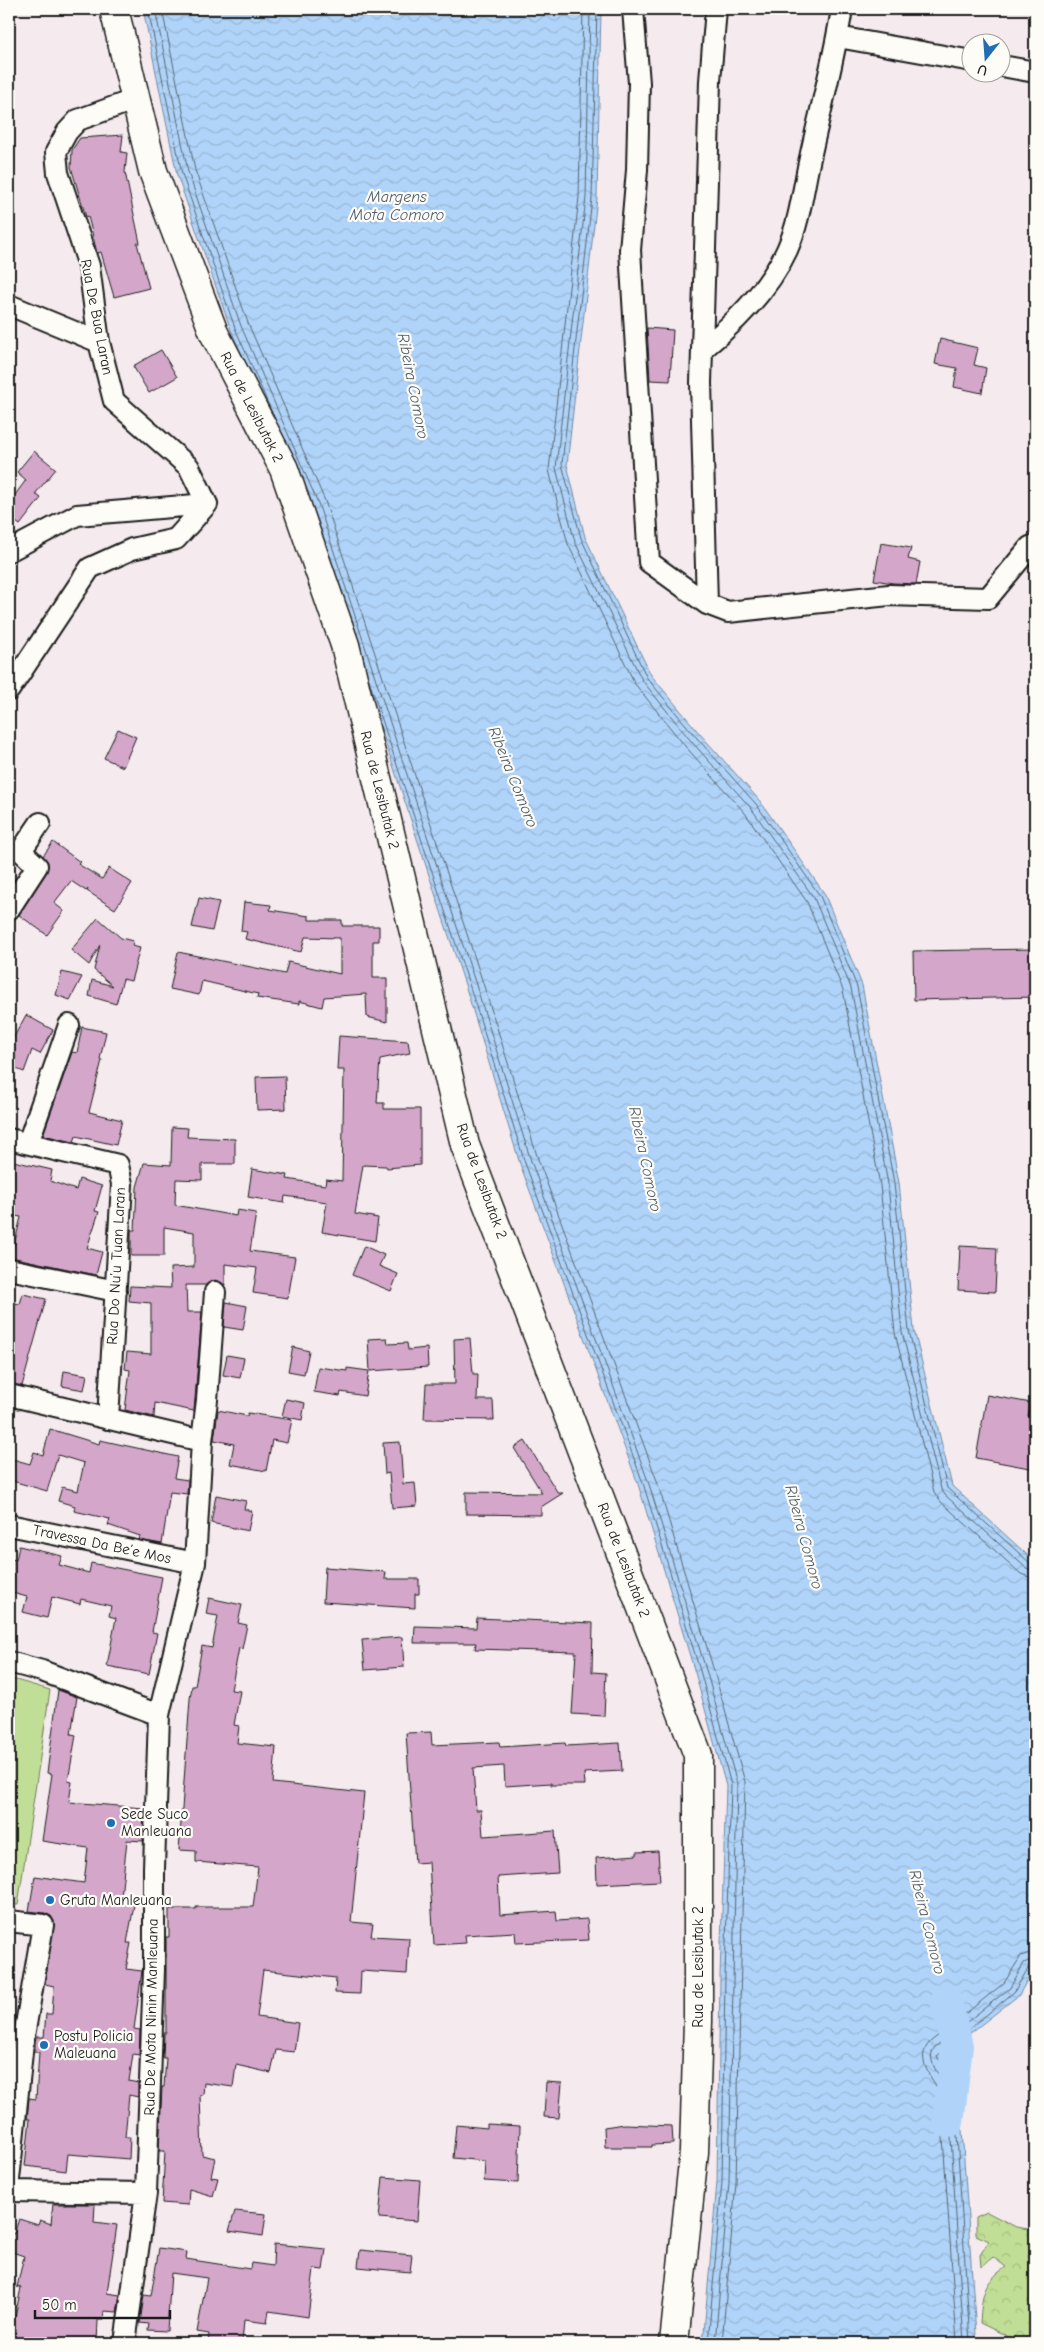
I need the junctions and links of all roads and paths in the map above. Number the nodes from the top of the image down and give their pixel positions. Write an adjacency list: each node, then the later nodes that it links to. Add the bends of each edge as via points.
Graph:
1 (114, 9): 9 (main road, Rua de Lesibutak 2)
2 (633, 9): 16 (street, via 639,83 637,170 630,250 649,562)
3 (716, 9): 12 (street, via 710,81)
4 (842, 9): 5 (street)
5 (838, 37): 6 (street); 12 (street, via 797,221 787,250 777,269 744,311)
6 (962, 59)
7 (1012, 68): 8 (street)
8 (1035, 72)
9 (136, 99): 11 (street, Rua De Bua Laran, via 78,120 56,152 58,173 90,266); 39 (main road, Rua de Lesibutak 2, via 153,171 214,333 284,469 345,646 465,1145 698,1755 698,2022 694,2152)
10 (9, 305): 11 (street)
11 (99, 342): 13 (street, Rua De Bua Laran, via 114,401 189,466)
12 (704, 348): 16 (street, via 701,383)
13 (207, 504): 15 (street, via 77,515); 17 (street, via 176,539 132,548 90,568)
14 (1035, 545): 16 (street, via 988,598 889,595 728,612)
15 (9, 551)
16 (707, 604)
17 (9, 690)
18 (40, 823): 19 (street, via 21,852 37,866)
19 (9, 909)
20 (68, 1025): 22 (street)
21 (9, 1139): 22 (street, Rua Do Nu’u Tuan Laran)
22 (28, 1143): 24 (street, Rua Do Nu’u Tuan Laran, via 118,1165 122,1184)
23 (9, 1269): 24 (street)
24 (116, 1291): 27 (street, Rua Do Nu’u Tuan Laran)
25 (215, 1292): 28 (street, Rua De Mota Ninin Manleuana)
26 (9, 1395): 27 (street)
27 (108, 1419): 28 (street)
28 (202, 1441): 30 (street, Rua De Mota Ninin Manleuana)
29 (9, 1525): 30 (street, Travessa Da Be’e Mos)
30 (195, 1563): 32 (street, Rua De Mota Ninin Manleuana)
31 (9, 1662): 32 (street, via 42,1671)
32 (159, 1715): 37 (street, Rua De Mota Ninin Manleuana)
33 (9, 1921): 34 (street, via 43,1926)
34 (16, 2042): 35 (street)
35 (9, 2180)
36 (9, 2191): 37 (street)
37 (146, 2193): 38 (street, Rua De Mota Ninin Manleuana)
38 (126, 2343)
39 (674, 2343)

